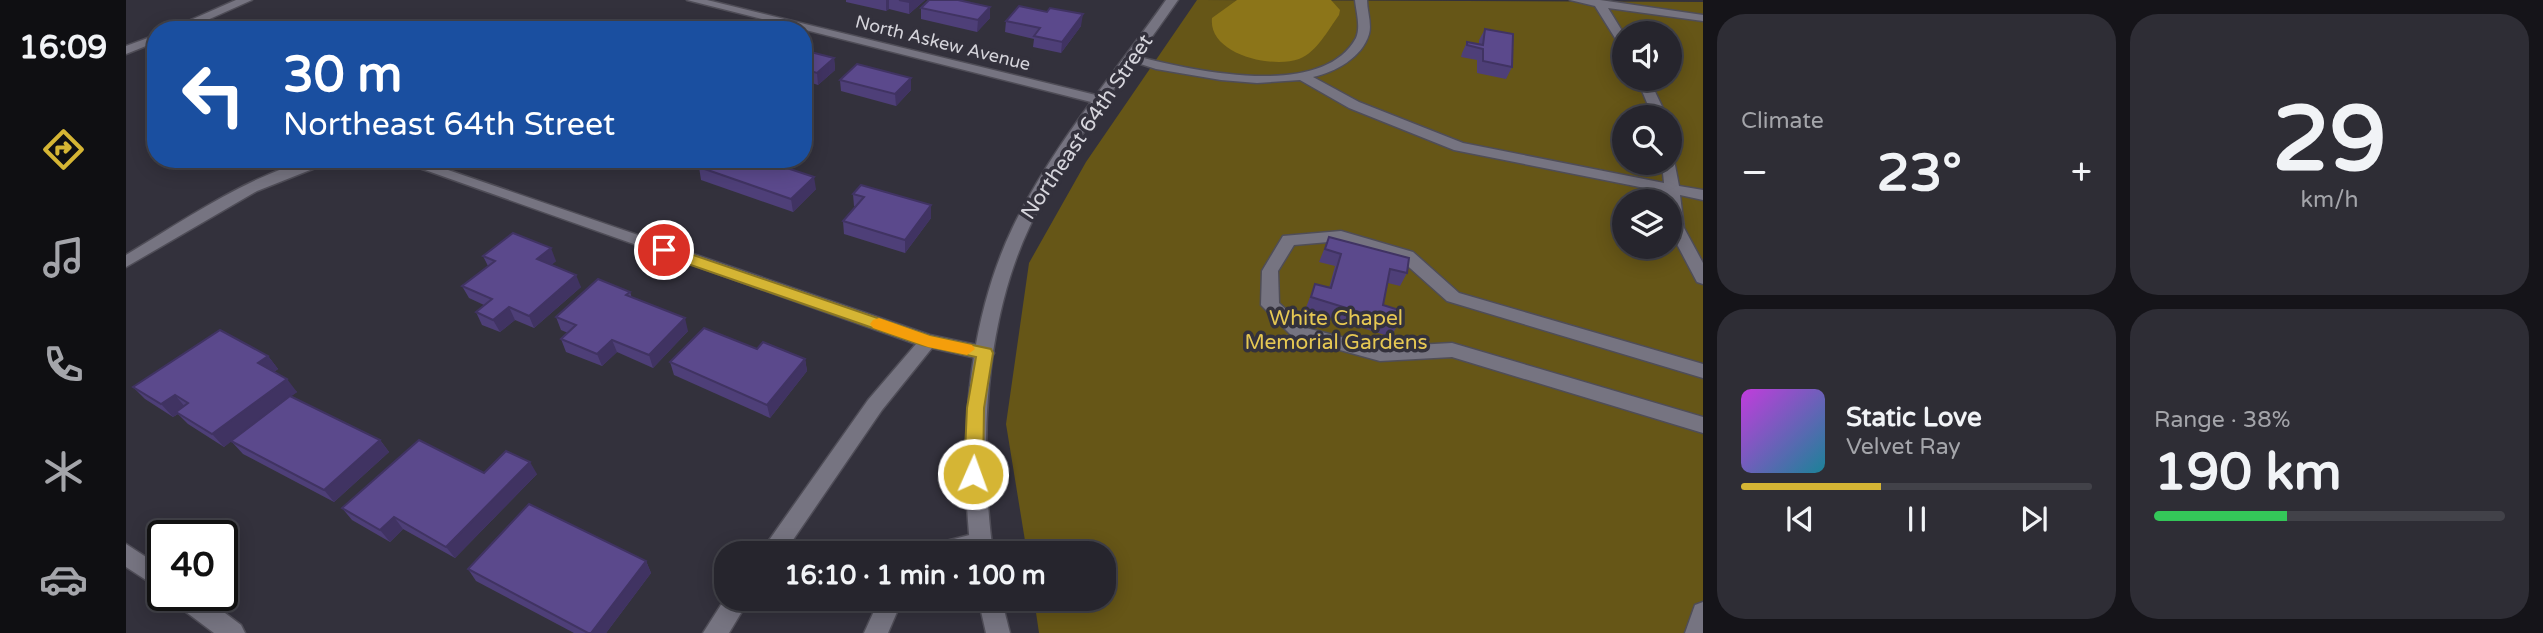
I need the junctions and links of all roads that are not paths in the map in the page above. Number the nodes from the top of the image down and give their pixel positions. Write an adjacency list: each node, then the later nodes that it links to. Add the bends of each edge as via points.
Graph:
1 (246, 0): 8 (street)
2 (693, 0): 9 (street, North Askew Avenue)
3 (1172, 0): 14 (street, Northeast 64th Street)
4 (1361, 0): 15 (street, via 1363,35 1349,59)
5 (1576, 0): 6 (street)
6 (1599, 3): 7 (street); 10 (street)
7 (1703, 18)
8 (196, 21)
9 (778, 21)
10 (1612, 24)
11 (812, 29): 16 (street, North Askew Avenue)
12 (147, 41): 13 (street)
13 (126, 50)
14 (1131, 60): 15 (street, via 1213,76); 16 (street, Northeast 64th Street)
15 (1306, 78): 19 (street, via 1354,105 1459,147)
16 (1103, 101): 26 (street, Northeast 64th Street, via 1023,223 1007,263)
17 (299, 168): 23 (street, via 261,184)
18 (427, 168): 25 (street)
19 (1666, 189)
20 (1682, 192): 21 (street)
21 (1703, 195)
22 (1682, 239): 24 (street)
23 (126, 262)
24 (1703, 278)
25 (928, 341): 26 (street); 29 (street, via 875,405)
26 (985, 353): 30 (street, Northeast 64th Street, via 975,408 973,474)
27 (1703, 372): 28 (street, via 1453,297 1407,256 1341,236 1289,240 1270,271 1270,305 1300,333 1380,354 1452,350)
28 (1703, 425)
29 (779, 541)
30 (981, 541)
31 (126, 554): 32 (street)
32 (147, 569)
33 (203, 611): 37 (street)
34 (730, 611): 38 (street)
35 (886, 611): 39 (street)
36 (992, 611): 40 (street)
37 (233, 633)
38 (715, 633)
39 (876, 633)
40 (998, 633)

